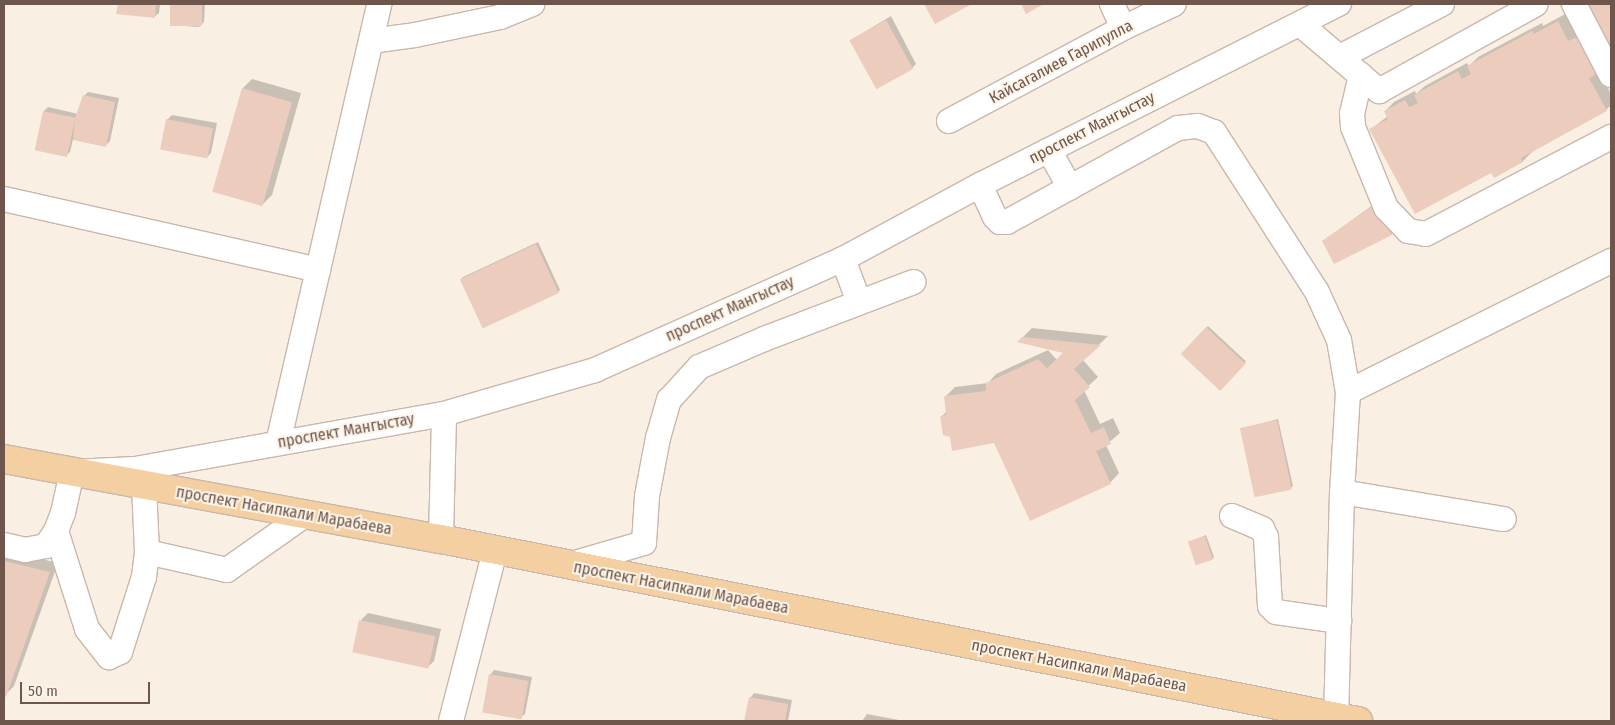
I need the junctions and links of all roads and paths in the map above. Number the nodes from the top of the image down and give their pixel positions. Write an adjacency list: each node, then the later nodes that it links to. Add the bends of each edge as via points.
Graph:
1 (379, 4): 11 (street)
2 (533, 4): 11 (street, via 500,17)
3 (1112, 4): 10 (street)
4 (1174, 4): 10 (street, Кайсагалиев Гарипулла)
5 (1339, 4): 9 (street, проспект Мангыстау)
6 (1442, 4): 12 (street)
7 (1536, 4): 14 (street, via 1379,91)
8 (1574, 4): 13 (street)
9 (1300, 24): 12 (street); 17 (street, проспект Мангыстау)
10 (1123, 28): 15 (street, Кайсагалиев Гарипулла)
11 (371, 41): 23 (street)
12 (1340, 57): 14 (street)
13 (1611, 74)
14 (1361, 76): 16 (street, via 1352,127 1386,208 1408,231 1426,234)
15 (949, 121)
16 (1611, 137)
17 (1049, 150): 18 (street, проспект Мангыстау); 19 (street)
18 (980, 185): 19 (street, via 1000,222 1007,222); 21 (street, проспект Мангыстау)
19 (1070, 188): 26 (street, via 1178,128 1198,126 1214,132 1317,292 1339,340)
20 (4, 199): 23 (street)
21 (843, 259): 25 (street); 27 (street, проспект Мангыстау, via 595,370)
22 (1611, 261): 26 (street)
23 (318, 270): 28 (street)
24 (913, 282): 25 (street)
25 (859, 302): 41 (street, via 699,367 669,400 647,496 644,543)
26 (1348, 392): 32 (street)
27 (444, 414): 28 (street, проспект Мангыстау); 37 (street)
28 (278, 444): 30 (street, проспект Мангыстау, via 135,469)
29 (4, 459): 30 (main road, проспект Насипкали Марабаева)
30 (72, 472): 31 (main road, проспект Насипкали Марабаева); 36 (street)
31 (144, 486): 33 (main road, проспект Насипкали Марабаева); 40 (street)
32 (1342, 492): 35 (street); 42 (street)
33 (305, 515): 37 (main road, проспект Насипкали Марабаева); 40 (street, via 228,570)
34 (1232, 516): 42 (street, via 1262,529 1266,537 1270,606 1276,612)
35 (1504, 519)
36 (56, 531): 38 (street, via 46,546 25,550); 40 (street, via 86,629 110,656 120,652 144,577)
37 (440, 540): 39 (main road, проспект Насипкали Марабаева)
38 (4, 545)
39 (495, 551): 41 (main road, проспект Насипкали Марабаева); 44 (street)
40 (147, 552)
41 (568, 566): 43 (main road, проспект Насипкали Марабаева)
42 (1339, 620): 43 (street)
43 (1330, 718)
44 (452, 721)

